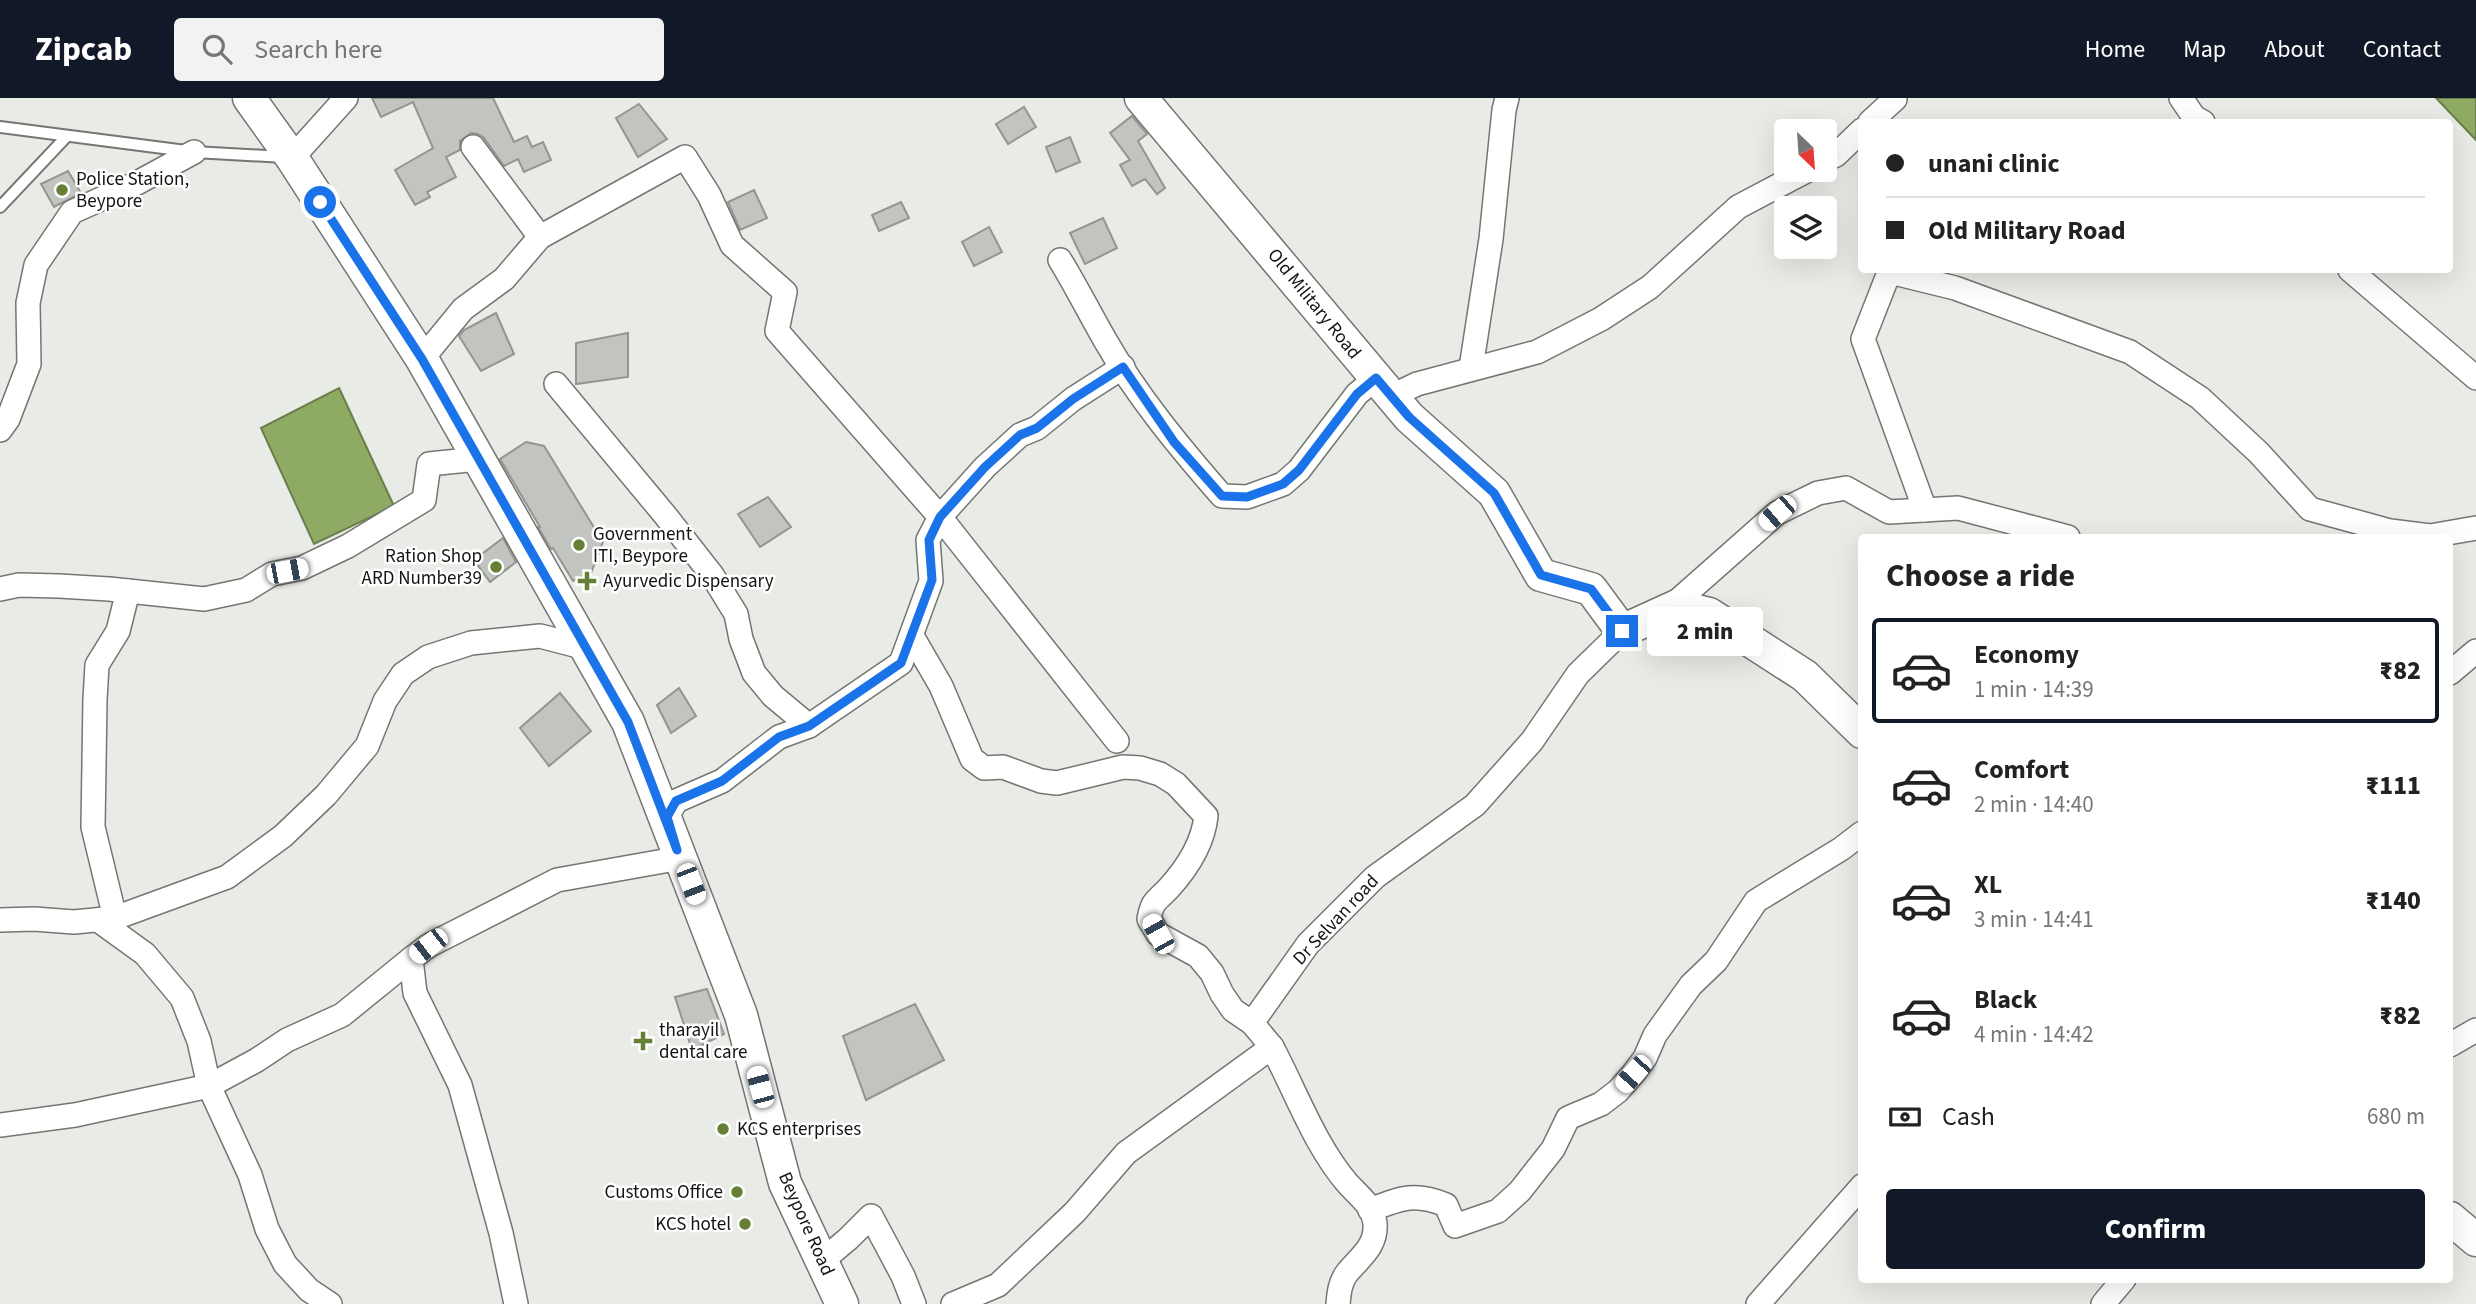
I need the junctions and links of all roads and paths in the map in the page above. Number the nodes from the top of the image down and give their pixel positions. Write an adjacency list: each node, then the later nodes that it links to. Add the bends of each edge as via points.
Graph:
1 (249, 98): 16 (main road, Beypore Road)
2 (346, 98): 16 (street)
3 (1141, 98): 29 (main road, Old Military Road)
4 (1507, 98): 26 (street)
5 (2181, 98): 9 (street)
6 (1898, 99): 7 (street); 8 (street)
7 (1874, 119)
8 (1895, 119)
9 (2198, 119)
10 (0, 127): 12 (lane)
11 (1858, 134): 15 (street)
12 (67, 136): 14 (lane); 18 (lane)
13 (473, 147): 19 (street)
14 (194, 152): 16 (lane); 30 (street, via 72,212 36,265 28,303 29,364)
15 (1838, 153)
16 (292, 158): 24 (main road, Beypore Road)
17 (1785, 182): 26 (street, via 1738,207 1650,287 1601,319 1537,352)
18 (0, 207)
19 (540, 237): 24 (street, via 504,279 463,309); 33 (street, via 685,157 732,245 785,292 777,331)
20 (1060, 260): 25 (street)
21 (1889, 273): 32 (street, via 1863,339)
22 (1898, 273): 36 (street, via 1955,288 2130,352 2200,398 2310,509)
23 (2354, 273): 27 (street)
24 (422, 359): 31 (main road, Beypore Road)
25 (1123, 367): 29 (street, via 1174,442 1222,496 1247,497 1283,484 1357,394); 33 (street, via 1037,428 1020,435)
26 (1471, 368): 29 (street, via 1417,384)
27 (2476, 378)
28 (556, 384): 46 (street, via 712,575 736,614 754,673)
29 (1384, 387): 41 (main road, Old Military Road, via 1409,417 1494,493 1541,575 1591,589)
30 (0, 430)
31 (478, 459): 39 (street, via 429,464 424,500 348,546 302,568 272,573 246,590 204,599); 43 (main road, Beypore Road)
32 (1926, 510): 35 (street, via 1958,508); 40 (street, via 1889,512 1846,488 1818,493 1777,513)
33 (940, 517): 42 (street, via 929,540 932,580); 48 (street)
34 (2476, 528): 37 (street)
35 (2057, 534)
36 (2414, 534)
37 (2442, 534)
38 (0, 589): 39 (street, via 19,585)
39 (128, 591): 51 (street, via 118,631 97,665 94,699 93,827)
40 (1671, 609): 41 (main road); 47 (main road, via 1709,614 1805,676)
41 (1622, 631): 54 (street, Dr Selvan road, via 1578,674 1532,741 1475,805 1375,877 1308,944)
42 (912, 636): 46 (street, via 901,663); 54 (street, via 941,686 972,759 984,768 1003,767 1057,783 1123,767 1140,768 1177,784 1206,816 1203,836 1189,864 1153,903 1149,919 1158,934 1198,956 1233,1010)
43 (586, 648): 50 (main road, Beypore Road, via 628,722); 51 (street, via 540,636 471,643 428,657 403,674 385,701 367,746 283,836 227,877)
44 (2476, 651): 45 (street)
45 (2453, 670)
46 (809, 726): 50 (street, via 779,737 722,781 676,801 667,817)
47 (1858, 728)
48 (1117, 741)
49 (1858, 836): 61 (street, via 1756,901 1716,961 1691,985 1655,1035 1633,1074 1601,1104 1568,1118 1553,1149 1498,1211 1455,1226 1446,1205 1427,1197 1409,1196)
50 (679, 854): 53 (street, via 557,880); 64 (main road, Beypore Road, via 741,1015 785,1183)
51 (107, 919): 52 (street); 58 (street, via 182,998 199,1041)
52 (0, 920)
53 (411, 959): 58 (street, via 342,1015 287,1040); 67 (street, via 415,993 460,1085 502,1233)
54 (1252, 1023): 57 (street)
55 (2476, 1030): 56 (street)
56 (2453, 1043)
57 (1272, 1047): 61 (street, via 1313,1129); 70 (street, via 1126,1153 1075,1212 998,1285)
58 (209, 1086): 59 (street, via 75,1115); 66 (street, via 285,1264)
59 (0, 1125)
60 (1858, 1191): 72 (street)
61 (1370, 1210): 71 (street, via 1375,1224 1370,1246 1346,1275)
62 (2453, 1221): 63 (main road)
63 (2476, 1240)
64 (823, 1260): 68 (main road, Beypore Road); 69 (street, via 872,1216)
65 (2121, 1283): 73 (street)
66 (330, 1304)
67 (516, 1304)
68 (841, 1304)
69 (914, 1304)
70 (953, 1304)
71 (1338, 1304)
72 (1758, 1304)
73 (2103, 1304)

